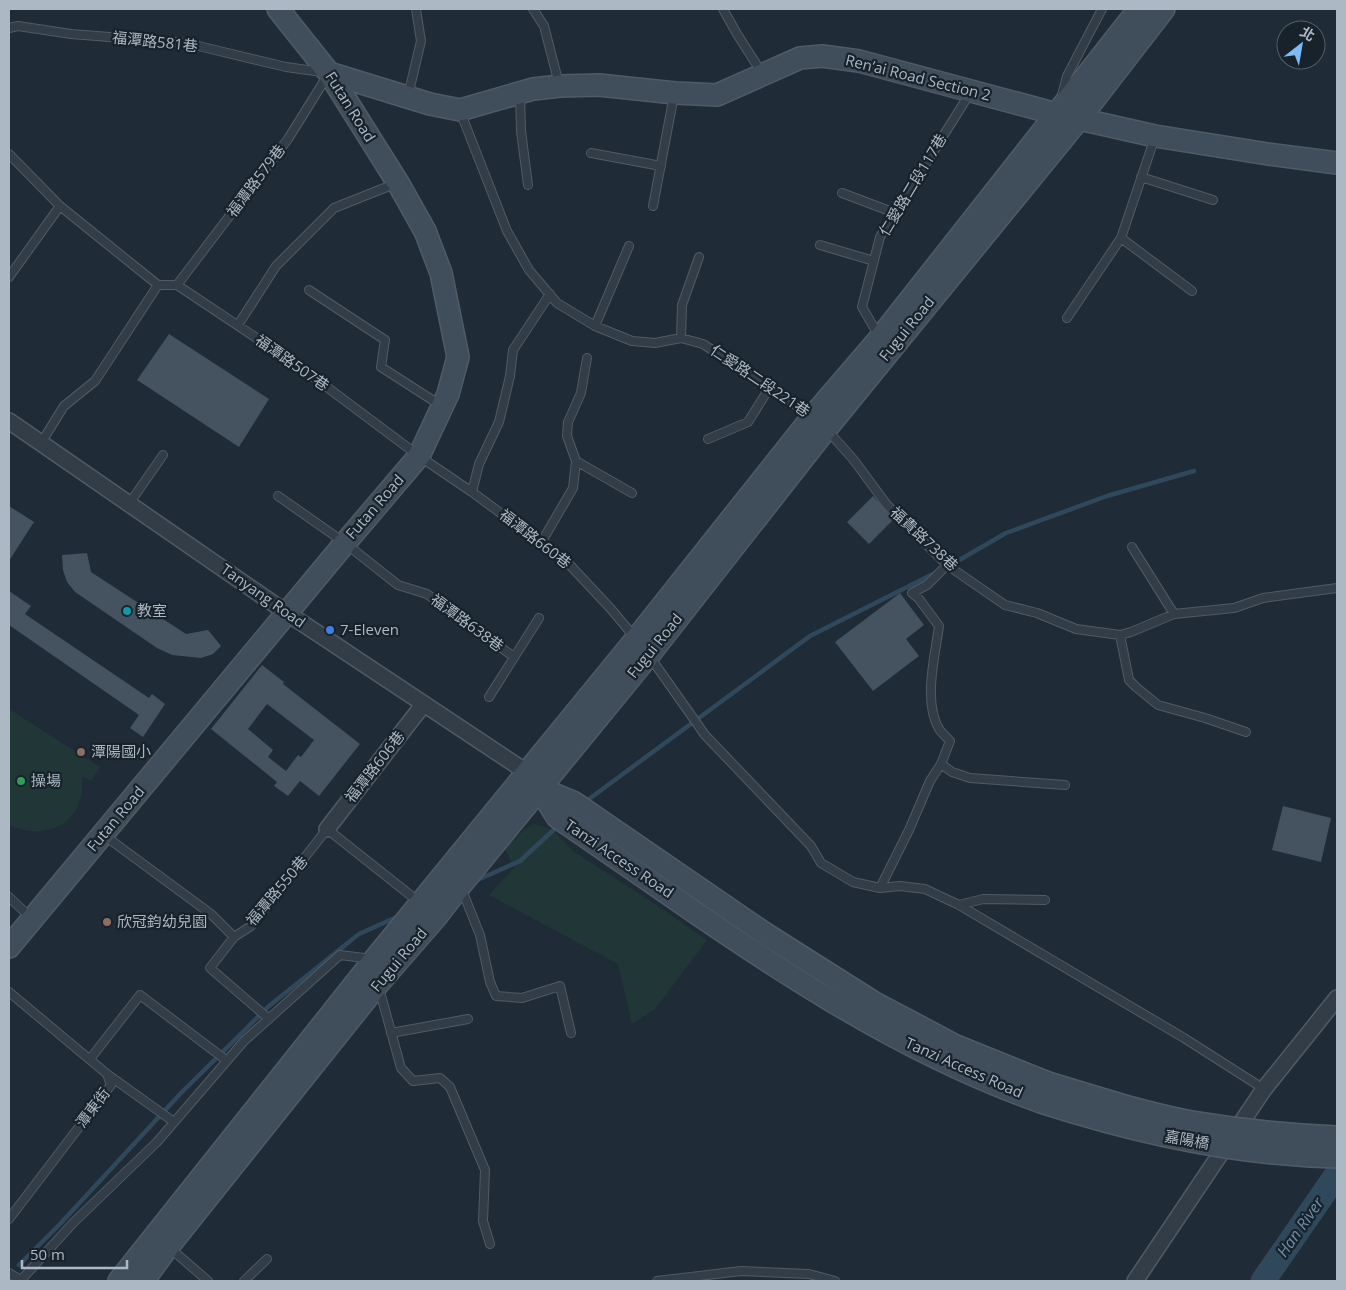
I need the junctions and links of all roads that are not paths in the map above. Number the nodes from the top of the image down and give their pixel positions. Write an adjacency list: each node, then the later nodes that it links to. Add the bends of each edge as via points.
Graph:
1 (278, 9): 9 (street, Futan Road)
2 (416, 9): 15 (lane, via 421,41)
3 (533, 9): 11 (lane, via 544,26)
4 (723, 9): 10 (lane)
5 (1102, 9): 17 (lane, via 1068,76)
6 (1139, 9): 17 (street, Fugui Road)
7 (1164, 9): 18 (street, Fugui Road)
8 (9, 28): 9 (lane, 福潭路581巷, via 18,26 80,35 186,43 286,67)
9 (329, 73): 15 (street, Ren’ai Road Section 2); 25 (street, Futan Road); 39 (lane, 福潭路579巷, via 288,139)
10 (764, 75): 13 (street, Ren’ai Road Section 2, via 800,58 822,56 859,61); 14 (street, Ren’ai Road Section 2, via 717,95)
11 (560, 86): 12 (street, Ren’ai Road Section 2); 14 (street, Ren’ai Road Section 2, via 599,85)
12 (520, 92): 16 (street, Ren’ai Road Section 2); 26 (lane)
13 (970, 92): 17 (street, Ren’ai Road Section 2); 31 (lane, 仁愛路二段117巷)
14 (675, 93): 23 (lane)
15 (408, 96): 16 (street, Ren’ai Road Section 2)
16 (460, 110): 42 (lane, 仁愛路二段221巷, via 507,231 529,270)
17 (1057, 114): 18 (street, Ren’ai Road Section 2); 47 (street, Fugui Road)
18 (1078, 119): 19 (street, Ren’ai Road Section 2); 52 (street, Fugui Road)
19 (1155, 136): 22 (street, Ren’ai Road Section 2); 24 (lane)
20 (591, 153): 23 (lane)
21 (9, 154): 29 (lane)
22 (1337, 163)
23 (661, 166): 30 (lane)
24 (1141, 177): 28 (lane); 32 (lane)
25 (398, 183): 44 (lane, via 334,208 276,266); 50 (street, Futan Road, via 425,231 441,273 458,357)
26 (528, 185)
27 (842, 194): 31 (lane)
28 (1213, 200)
29 (60, 206): 37 (lane); 38 (lane)
30 (653, 206)
31 (895, 213): 36 (lane, 仁愛路二段117巷, via 880,236)
32 (1120, 238): 41 (lane); 43 (lane)
33 (820, 245): 36 (lane)
34 (629, 246): 45 (lane)
35 (699, 257): 46 (lane, via 682,305)
36 (874, 262): 47 (lane, 仁愛路二段117巷, via 862,307)
37 (9, 277)
38 (158, 285): 39 (lane); 54 (lane, via 95,381 64,406)
39 (177, 285): 44 (lane, 福潭路507巷)
40 (309, 290): 50 (lane, via 385,340 381,367)
41 (1192, 291)
42 (550, 294): 45 (lane, 仁愛路二段221巷); 58 (lane, via 514,350 499,422 479,464)
43 (1067, 318)
44 (238, 325): 56 (lane, 福潭路507巷)
45 (595, 326): 46 (lane, 仁愛路二段221巷, via 632,341 655,343)
46 (681, 338): 49 (lane, 仁愛路二段221巷, via 703,344)
47 (880, 338): 52 (street, Fugui Road)
48 (587, 358): 57 (lane, via 581,393 568,422 567,436)
49 (770, 387): 52 (lane, 仁愛路二段221巷); 53 (lane, via 748,422)
50 (442, 406): 56 (street, Futan Road)
51 (9, 421): 54 (street, Tanyang Road)
52 (819, 422): 65 (lane, 福貴路738巷, via 853,459 887,505); 71 (street, Fugui Road)
53 (708, 440)
54 (41, 443): 61 (street, Tanyang Road)
55 (163, 454): 61 (lane)
56 (419, 456): 58 (lane, 福潭路660巷); 62 (street, Futan Road)
57 (576, 460): 59 (lane); 63 (lane, via 573,488)
58 (472, 492): 63 (lane, 福潭路660巷)
59 (632, 493)
60 (278, 496): 62 (lane, 福潭路638巷)
61 (130, 504): 67 (street, Tanyang Road)
62 (345, 542): 67 (street, Futan Road); 72 (lane, 福潭路638巷, via 398,584 427,594)
63 (541, 543): 71 (lane, 福潭路660巷, via 567,562)
64 (1132, 547): 68 (lane)
65 (947, 565): 70 (lane, 福貴路738巷, via 1005,605 1038,613 1076,629); 76 (lane, via 927,585 912,594 939,626 930,678 935,717 939,729 950,741)
66 (1337, 588): 68 (lane, 福貴路738巷, via 1263,598 1234,608)
67 (287, 613): 74 (street, Tanyang Road); 80 (street, Futan Road)
68 (1174, 614): 70 (lane, 福貴路738巷)
69 (538, 618): 72 (lane)
70 (1120, 635): 75 (lane, via 1130,680 1158,705)
71 (642, 647): 77 (street, Fugui Road); 82 (lane, 福潭路660巷, via 705,735 811,846 821,863 853,882)
72 (514, 657): 73 (lane)
73 (489, 697)
74 (423, 705): 77 (street, Tanyang Road); 79 (street, 福潭路606巷)
75 (1246, 732)
76 (941, 764): 78 (lane, via 970,778); 82 (lane)
77 (534, 781): 81 (street, Fugui Road); 85 (street, Fugui Road); 101 (street, Tanzi Access Road, via 572,802 872,1002)
78 (1065, 786)
79 (327, 829): 85 (lane); 88 (lane, 福潭路550巷, via 251,926)
80 (103, 834): 87 (street, Futan Road); 88 (lane, 福潭路550巷, via 211,914)
81 (460, 886): 90 (street, Fugui Road, via 437,916); 96 (lane, via 480,935 496,996 522,998 560,986)
82 (880, 888): 86 (lane, 福潭路660巷, via 925,889)
83 (9, 897): 87 (lane)
84 (1045, 900): 86 (lane, via 983,899)
85 (421, 903): 90 (street, Fugui Road)
86 (959, 905): 100 (lane, 福潭路660巷)
87 (32, 920): 89 (street, Futan Road)
88 (234, 937): 93 (lane, via 210,968)
89 (9, 947)
90 (376, 972): 93 (lane, via 340,955); 95 (lane); 107 (street, Fugui Road); 111 (street, Fugui Road)
91 (9, 992): 97 (lane, 潭東街)
92 (1337, 998): 100 (street)
93 (269, 1019): 98 (lane)
94 (468, 1019): 95 (lane)
95 (391, 1033): 106 (lane, via 401,1068 413,1081 440,1078 450,1087 485,1170 483,1221)
96 (571, 1033)
97 (90, 1059): 98 (lane, via 140,995); 99 (lane, 潭東街)
98 (226, 1060): 102 (lane)
99 (107, 1074): 102 (lane); 105 (lane, 潭東街, via 111,1084)
100 (1264, 1089): 117 (street)
101 (1044, 1092): 103 (street, 嘉陽橋, bridge, via 1126,1106 1192,1122); 104 (street, 嘉陽橋, bridge, via 1121,1126 1171,1138 1278,1154)
102 (174, 1122): 110 (lane, via 73,1223)
103 (1337, 1137)
104 (1337, 1157)
105 (9, 1219)
106 (490, 1244)
107 (168, 1247): 112 (street, Fugui Road); 113 (lane)
108 (267, 1259): 114 (lane)
109 (9, 1273): 110 (lane)
110 (22, 1281)
111 (119, 1281)
112 (143, 1281)
113 (208, 1281)
114 (244, 1281)
115 (657, 1281): 116 (lane, via 741,1271 810,1274)
116 (835, 1281)
117 (1135, 1281)

